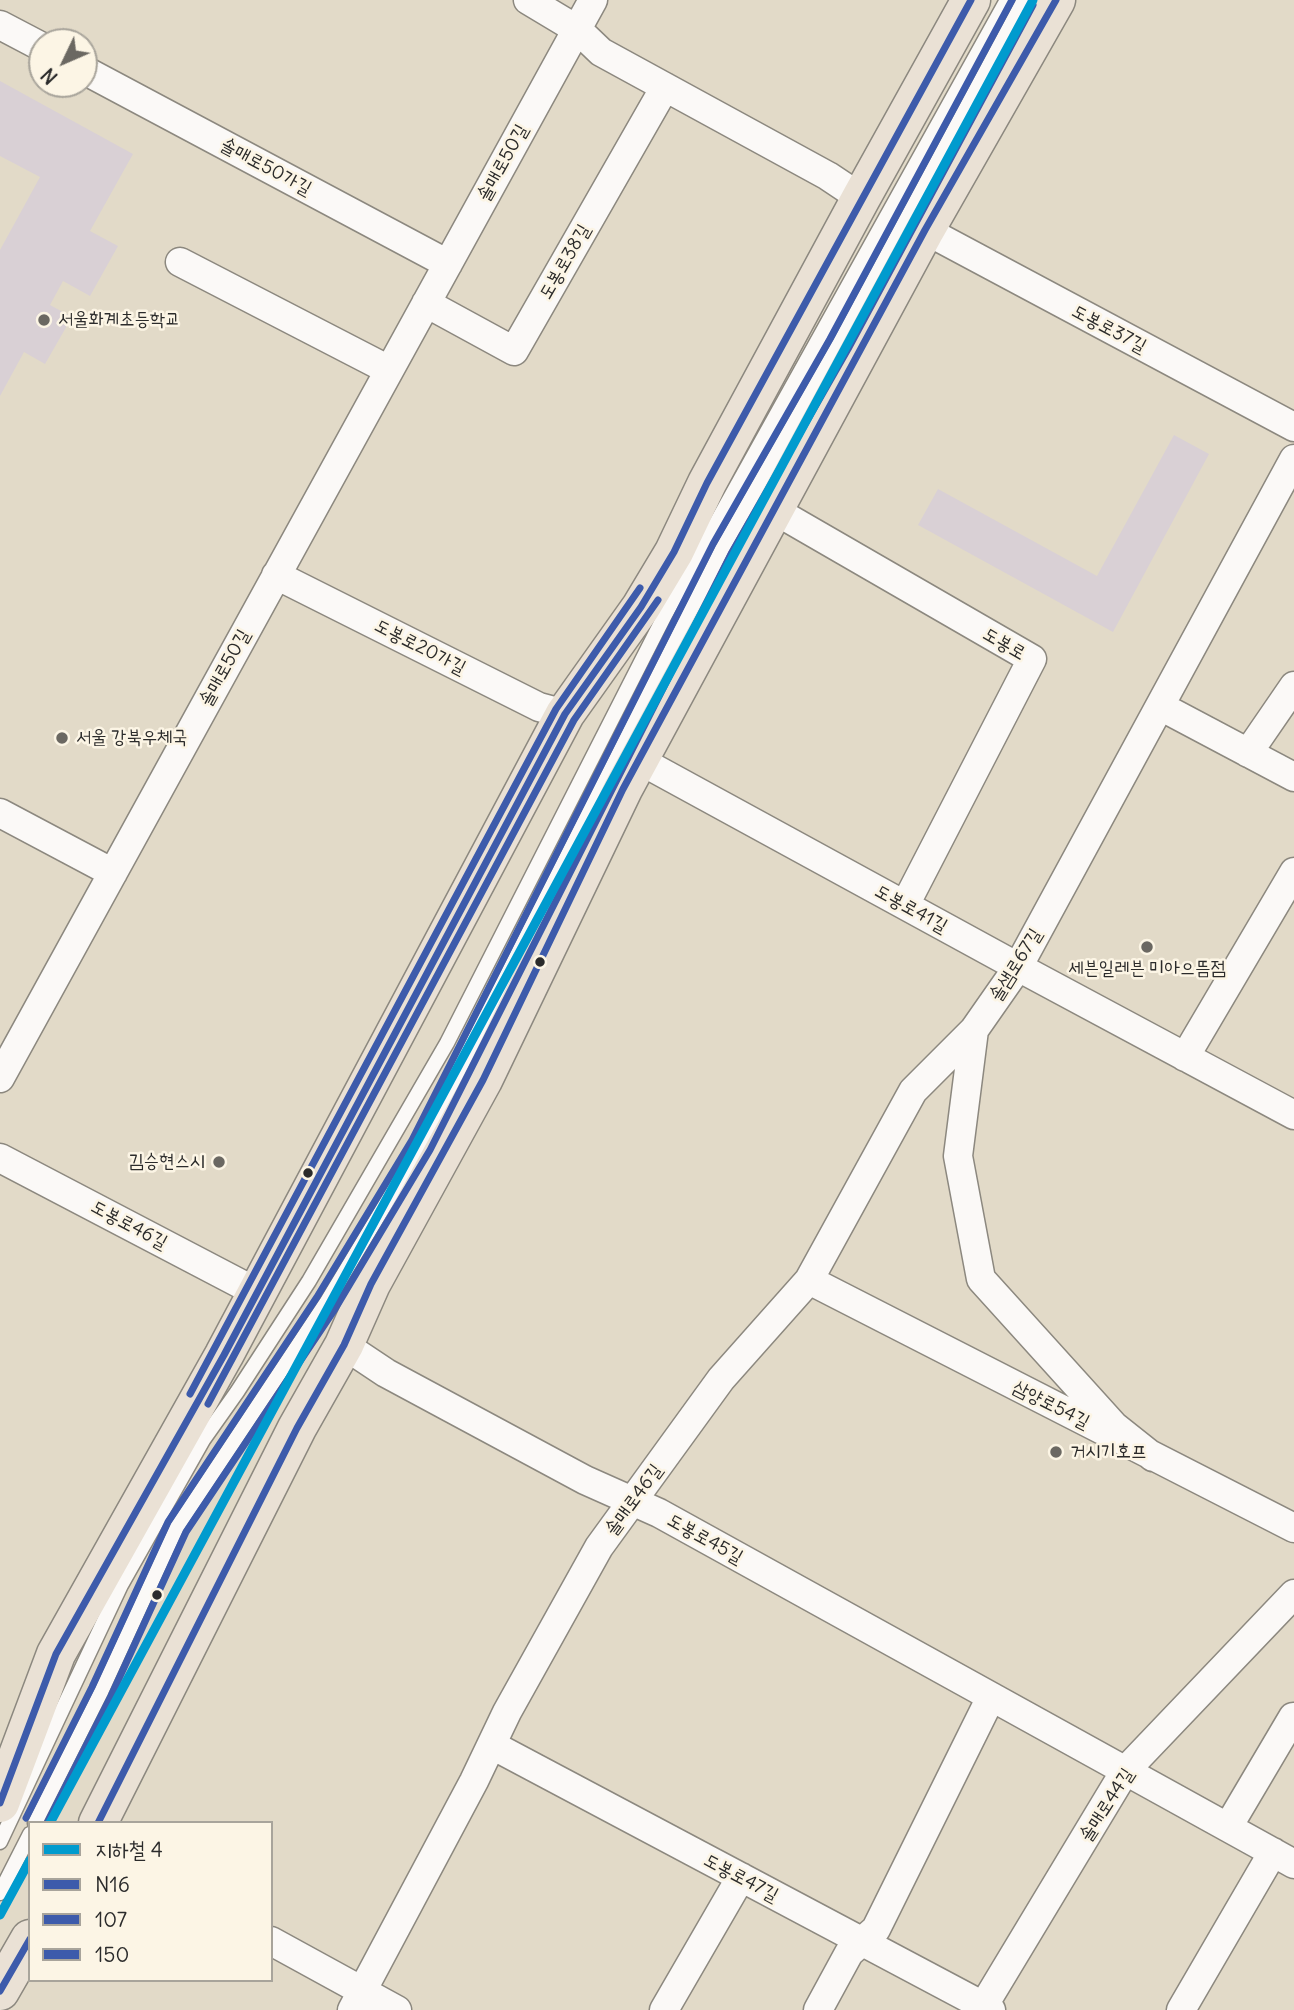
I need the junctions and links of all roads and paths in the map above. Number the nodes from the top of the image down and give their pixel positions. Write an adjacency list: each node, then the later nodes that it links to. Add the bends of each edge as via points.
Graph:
1 (528, 0): 8 (street)
2 (593, 0): 8 (street)
3 (971, 0): 12 (main road)
4 (1007, 0): 54 (lane, via 665,615 447,1043 309,1281 203,1440 121,1586)
5 (1024, 0): 50 (lane, via 839,344 722,549 421,1144 326,1303 177,1527)
6 (1056, 0): 13 (main road)
7 (0, 25): 9 (street)
8 (578, 30): 11 (street, via 601,52); 15 (street, 솔매로50길)
9 (28, 40)
10 (98, 77): 15 (street, 솔매로50가길)
11 (665, 87): 12 (street); 16 (street, 도봉로38길, via 514,351)
12 (861, 198): 24 (main road, via 674,552)
13 (925, 230): 18 (street, 도봉로37길); 20 (main road)
14 (180, 262): 17 (street)
15 (447, 264): 16 (street, 솔매로50길)
16 (426, 303): 17 (street, 솔매로50길)
17 (389, 370): 21 (street, 솔매로50길)
18 (1294, 427)
19 (1294, 459): 23 (street, 솔샘로67길)
20 (774, 510): 26 (main road); 31 (street, 도봉로, via 1032,659)
21 (276, 575): 24 (street, 도봉로20가길, via 539,707); 30 (street, 솔매로50길)
22 (1294, 686): 25 (street)
23 (1160, 706): 25 (street); 32 (street, 솔샘로67길)
24 (565, 715): 39 (main road)
25 (1248, 753): 27 (street)
26 (639, 760): 31 (street, 도봉로41길); 40 (main road, via 482,1080 371,1284)
27 (1294, 777)
28 (0, 813): 30 (street)
29 (1294, 872): 34 (street)
30 (113, 873): 35 (street, 솔매로50길)
31 (905, 905): 32 (street, 도봉로41길)
32 (1018, 967): 33 (street, 솔샘로67길); 34 (street, 도봉로41길)
33 (974, 1030): 38 (street, 솔매로46길, via 913,1091); 41 (street, 솔샘로67길, via 958,1156 981,1279 1114,1426)
34 (1185, 1057): 36 (street, 도봉로41길)
35 (0, 1078)
36 (1294, 1115)
37 (0, 1158): 39 (street, 도봉로46길)
38 (809, 1279): 41 (street, 삼양로54길); 42 (street, 솔매로46길, via 721,1379)
39 (258, 1293): 49 (main road, via 56,1654)
40 (344, 1345): 42 (street, 도봉로45길, via 398,1380); 51 (main road, via 297,1428)
41 (1153, 1457): 43 (street, 삼양로54길)
42 (632, 1501): 45 (street, 도봉로45길); 47 (street, 솔매로46길, via 599,1547)
43 (1294, 1528)
44 (1294, 1594): 48 (street, 솔매로44길)
45 (991, 1697): 48 (street, 도봉로45길); 60 (street, via 876,1928)
46 (1293, 1717): 52 (street)
47 (492, 1745): 56 (street, 도봉로47길); 62 (street, 솔매로46길)
48 (1125, 1771): 52 (street, 도봉로45길); 63 (street, 솔매로44길)
49 (2, 1796)
50 (36, 1821)
51 (99, 1821)
52 (1228, 1827): 55 (street, 도봉로45길)
53 (28, 1838): 57 (lane)
54 (0, 1842)
55 (1283, 1858): 67 (street)
56 (741, 1877): 60 (street, 도봉로47길); 65 (street)
57 (0, 1893)
58 (28, 1942): 61 (main road)
59 (273, 1942): 62 (street)
60 (862, 1942): 63 (street, 도봉로47길); 66 (street, via 849,1953)
61 (0, 1991)
62 (357, 2000): 64 (street)
63 (985, 2009)
64 (397, 2010)
65 (664, 2010)
66 (818, 2010)
67 (1181, 2010)

